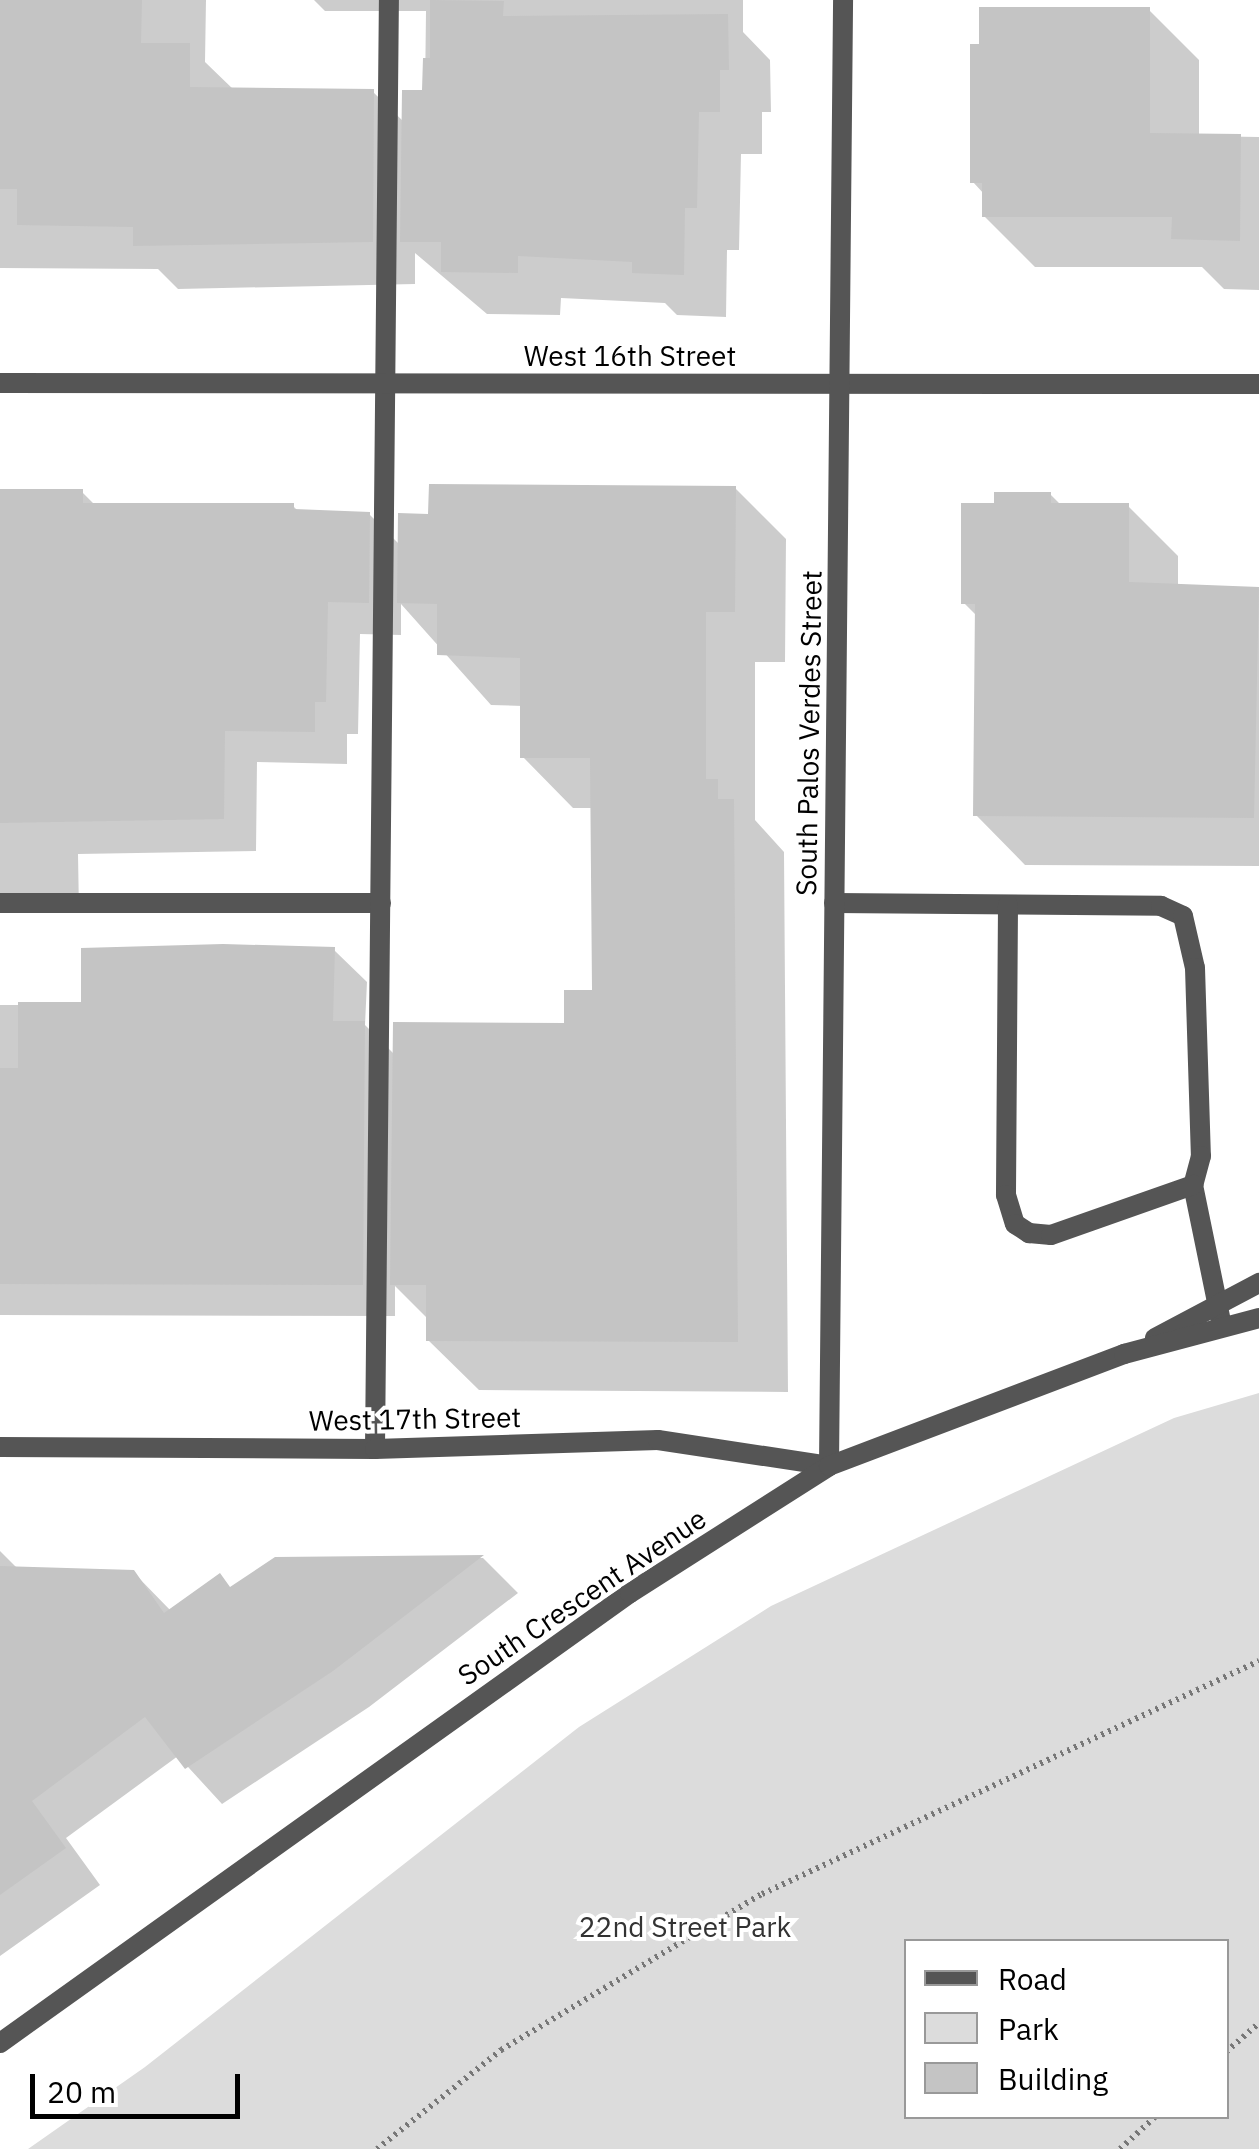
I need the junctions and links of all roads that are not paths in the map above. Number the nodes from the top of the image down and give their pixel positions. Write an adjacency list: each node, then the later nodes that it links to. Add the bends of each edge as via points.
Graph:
1 (389, 0): 4 (street)
2 (843, 0): 5 (street, South Palos Verdes Street)
3 (0, 382): 4 (street, West 16th Street)
4 (383, 383): 5 (street, West 16th Street); 8 (street)
5 (841, 384): 6 (street, West 16th Street); 9 (street, South Palos Verdes Street)
6 (1259, 384)
7 (0, 903): 8 (street)
8 (381, 903): 18 (street)
9 (834, 903): 10 (street); 19 (street, South Palos Verdes Street)
10 (1008, 905): 11 (street, via 1161,906 1183,916 1194,968 1199,1081 1201,1156); 11 (street, via 1006,1195 1015,1224 1051,1234)
11 (1192, 1186): 13 (street)
12 (1259, 1282): 13 (street)
13 (1215, 1306): 15 (street); 16 (street)
14 (1259, 1318): 15 (street, South Crescent Avenue)
15 (1223, 1328): 16 (street, South Crescent Avenue)
16 (1124, 1354): 19 (street, South Crescent Avenue)
17 (0, 1447): 18 (street, West 17th Street)
18 (375, 1450): 19 (street, West 17th Street, via 658,1440)
19 (828, 1466): 20 (street, South Crescent Avenue, via 630,1593)
20 (0, 2043)

